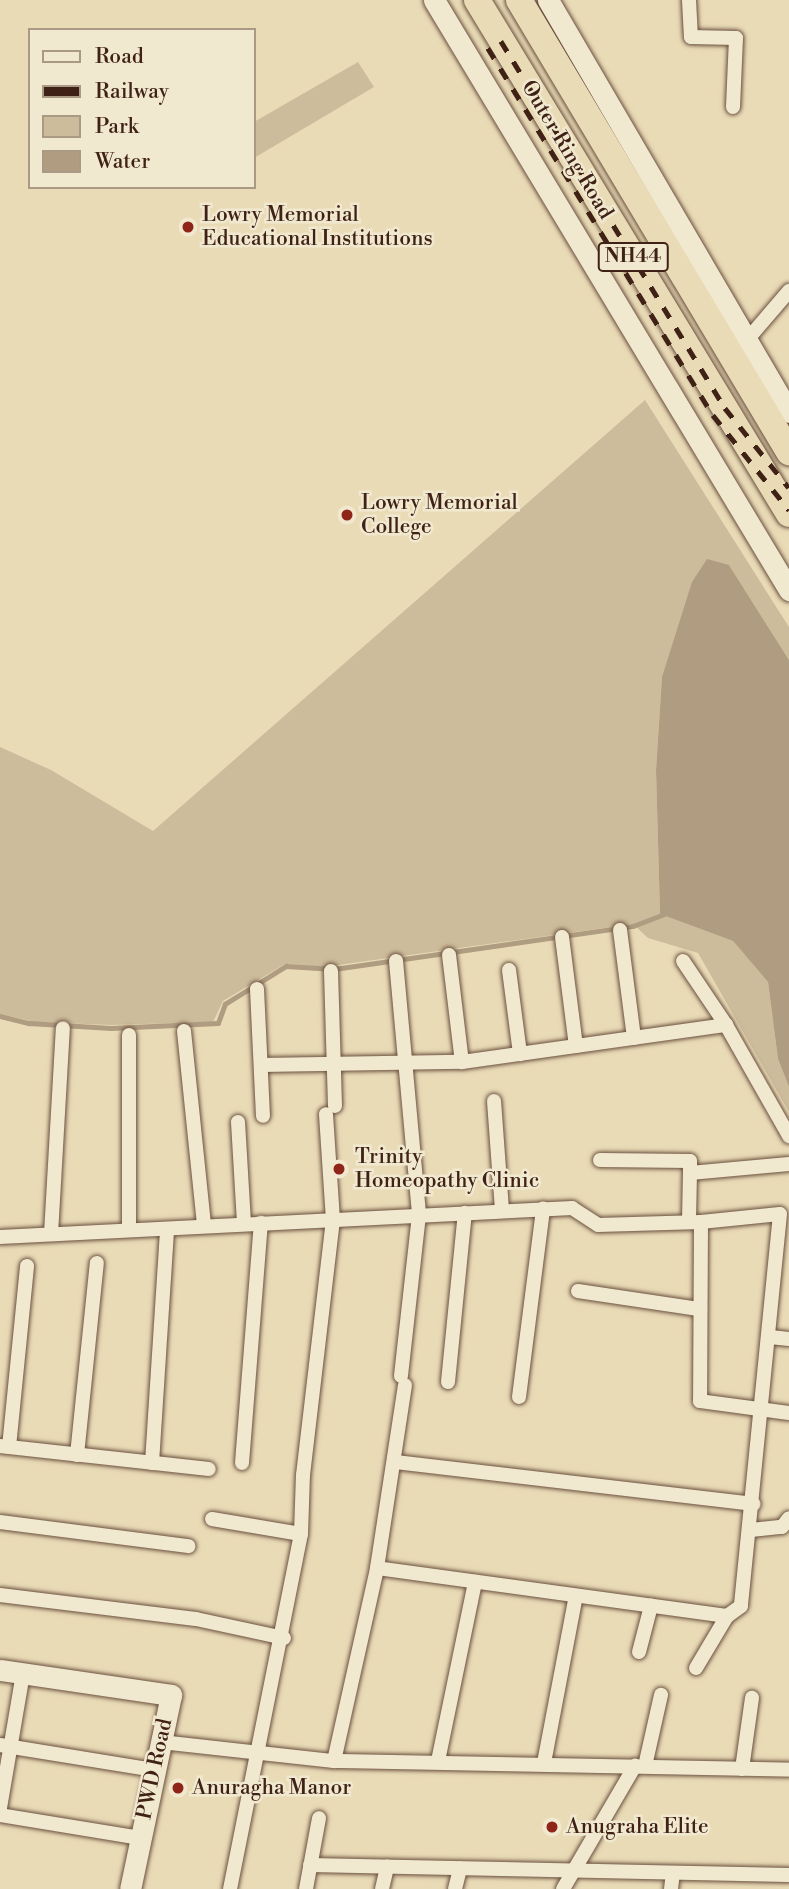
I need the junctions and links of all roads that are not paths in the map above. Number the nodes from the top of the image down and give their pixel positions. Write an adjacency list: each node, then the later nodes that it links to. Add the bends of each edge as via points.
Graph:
1 (433, 0): 12 (street)
2 (477, 0): 11 (highway, Outer Ring Road / NH44)
3 (519, 0): 10 (highway, Outer Ring Road / NH44)
4 (548, 0): 8 (street)
5 (689, 0): 6 (street, via 691,37 736,38)
6 (733, 107)
7 (789, 291): 8 (street)
8 (747, 340): 9 (street)
9 (789, 412)
10 (789, 453)
11 (789, 514)
12 (789, 590)
13 (620, 930): 25 (street)
14 (562, 937): 26 (street)
15 (449, 955): 28 (street)
16 (396, 961): 31 (street)
17 (683, 961): 21 (street)
18 (509, 970): 27 (street)
19 (331, 971): 29 (street)
20 (257, 989): 30 (street)
21 (726, 1026): 25 (street); 35 (street)
22 (63, 1028): 50 (street)
23 (184, 1031): 47 (street)
24 (129, 1035): 49 (street)
25 (634, 1038): 26 (street)
26 (576, 1046): 27 (street)
27 (520, 1054): 28 (street)
28 (462, 1062): 31 (street)
29 (334, 1063): 30 (street); 31 (street); 43 (street, via 330,1110)
30 (261, 1065): 33 (street)
31 (406, 1065): 42 (street)
32 (494, 1101): 40 (street)
33 (263, 1116)
34 (238, 1122): 46 (street)
35 (789, 1136)
36 (600, 1160): 38 (street, via 690,1161)
37 (789, 1164): 38 (street)
38 (690, 1172): 44 (street)
39 (543, 1209): 40 (street); 44 (street, via 572,1208 598,1225); 60 (street)
40 (502, 1211): 41 (street)
41 (465, 1213): 42 (street); 59 (street)
42 (419, 1215): 43 (street); 65 (street)
43 (333, 1220): 45 (street); 74 (street, via 303,1475)
44 (695, 1221): 52 (street, via 780,1214); 56 (street)
45 (261, 1223): 46 (street); 67 (street)
46 (244, 1224): 47 (street)
47 (204, 1226): 48 (street)
48 (167, 1229): 49 (street); 66 (street)
49 (129, 1230): 50 (street)
50 (51, 1234): 51 (street)
51 (0, 1237)
52 (784, 1251): 57 (street)
53 (97, 1263): 64 (street)
54 (27, 1266): 63 (street)
55 (578, 1292): 56 (street)
56 (699, 1309): 61 (street, via 700,1401)
57 (770, 1337): 58 (street); 61 (street)
58 (789, 1339)
59 (448, 1382)
60 (519, 1397)
61 (762, 1411): 62 (street); 69 (street)
62 (789, 1413)
63 (5, 1446): 64 (street)
64 (78, 1455): 66 (street)
65 (396, 1462): 69 (street); 76 (street)
66 (152, 1463): 68 (street)
67 (242, 1463)
68 (209, 1469)
69 (754, 1504): 73 (street)
70 (789, 1518): 73 (street, via 782,1527)
71 (212, 1520): 74 (street)
72 (0, 1522): 75 (street)
73 (751, 1530): 81 (street, via 741,1606)
74 (301, 1534): 82 (street)
75 (188, 1546)
76 (377, 1568): 77 (street); 92 (street)
77 (475, 1582): 79 (street); 93 (street)
78 (0, 1595): 82 (street, via 196,1619)
79 (576, 1595): 80 (street); 94 (street)
80 (651, 1606): 81 (street); 83 (street)
81 (727, 1616): 84 (street)
82 (284, 1638): 91 (street)
83 (639, 1653)
84 (696, 1668)
85 (0, 1670): 86 (street, PWD Road)
86 (23, 1674): 89 (street, PWD Road, via 171,1695); 90 (street)
87 (661, 1695): 95 (street)
88 (752, 1698): 96 (street)
89 (161, 1742): 91 (street); 97 (street, PWD Road)
90 (6, 1746): 97 (street); 99 (street)
91 (258, 1755): 92 (street); 111 (street)
92 (334, 1761): 93 (street)
93 (438, 1761): 94 (street)
94 (544, 1763): 95 (street)
95 (640, 1766): 96 (street); 106 (street)
96 (742, 1769): 98 (street)
97 (155, 1770): 102 (street, PWD Road)
98 (789, 1770)
99 (0, 1808)
100 (0, 1815): 102 (street)
101 (319, 1818): 103 (street)
102 (141, 1838): 110 (street, PWD Road)
103 (310, 1865): 104 (street); 112 (street)
104 (387, 1867): 105 (street); 113 (street)
105 (460, 1868): 106 (street); 114 (street)
106 (570, 1871): 107 (street); 115 (street)
107 (673, 1873): 109 (street); 116 (street)
108 (789, 1875): 109 (street)
109 (742, 1882)
110 (131, 1889)
111 (230, 1889)
112 (306, 1889)
113 (382, 1889)
114 (455, 1889)
115 (563, 1889)
116 (671, 1889)

